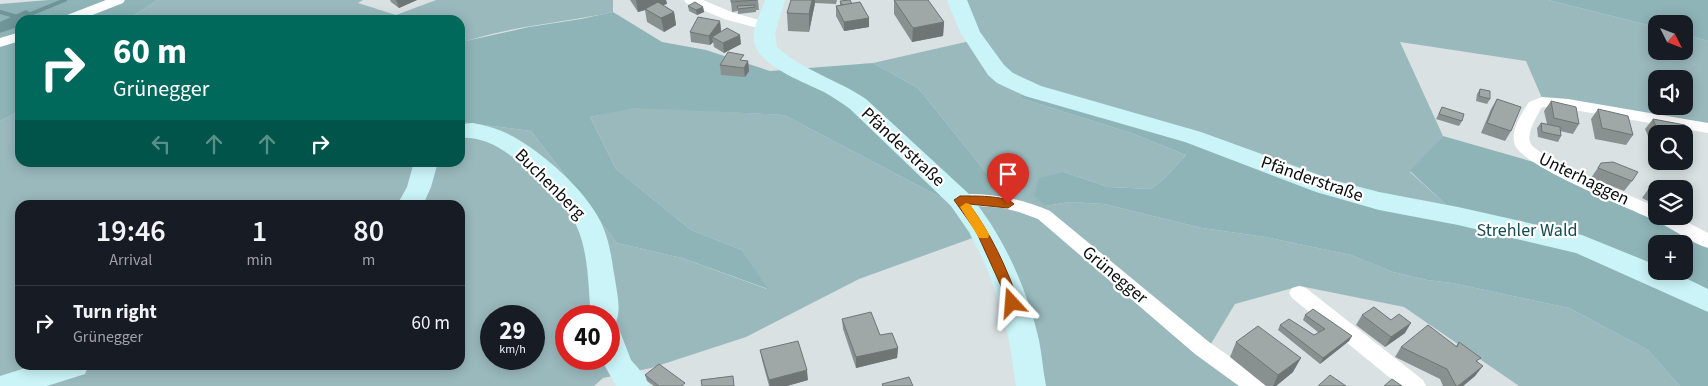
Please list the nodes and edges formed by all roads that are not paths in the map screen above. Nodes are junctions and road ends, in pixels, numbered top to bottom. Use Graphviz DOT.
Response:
graph roads {
  1 [pos="118,0"];
  2 [pos="691,0"];
  3 [pos="776,0"];
  4 [pos="957,0"];
  5 [pos="80,15"];
  6 [pos="765,26"];
  7 [pos="15,38"];
  8 [pos="0,43"];
  9 [pos="1708,128"];
  10 [pos="465,131"];
  11 [pos="425,167"];
  12 [pos="413,200"];
  13 [pos="960,200"];
  14 [pos="1648,210"];
  15 [pos="1679,225"];
  16 [pos="1708,240"];
  17 [pos="1299,293"];
  18 [pos="1708,301"];
  19 [pos="604,305"];
  20 [pos="58,370"];
  21 [pos="620,370"];
  22 [pos="8,386"];
  23 [pos="635,386"];
  24 [pos="1031,386"];
  25 [pos="1255,386"];
  26 [pos="1415,386"];
  1 -- 5 [label="street"];
  2 -- 6 [label="street"];
  3 -- 6 [label="street"];
  4 -- 18 [label="street, Pfänderstraße"];
  6 -- 13 [label="street, Pfänderstraße"];
  7 -- 8 [label="street"];
  9 -- 14 [label="street, Unterhaggen"];
  10 -- 19 [label="street, Buchenberg"];
  11 -- 12 [label="street"];
  13 -- 24 [label="street, Pfänderstraße"];
  13 -- 25 [label="street, Grünegger"];
  15 -- 16 [label="street"];
  17 -- 26 [label="street"];
  20 -- 22 [label="street"];
  21 -- 23 [label="street"];
}
